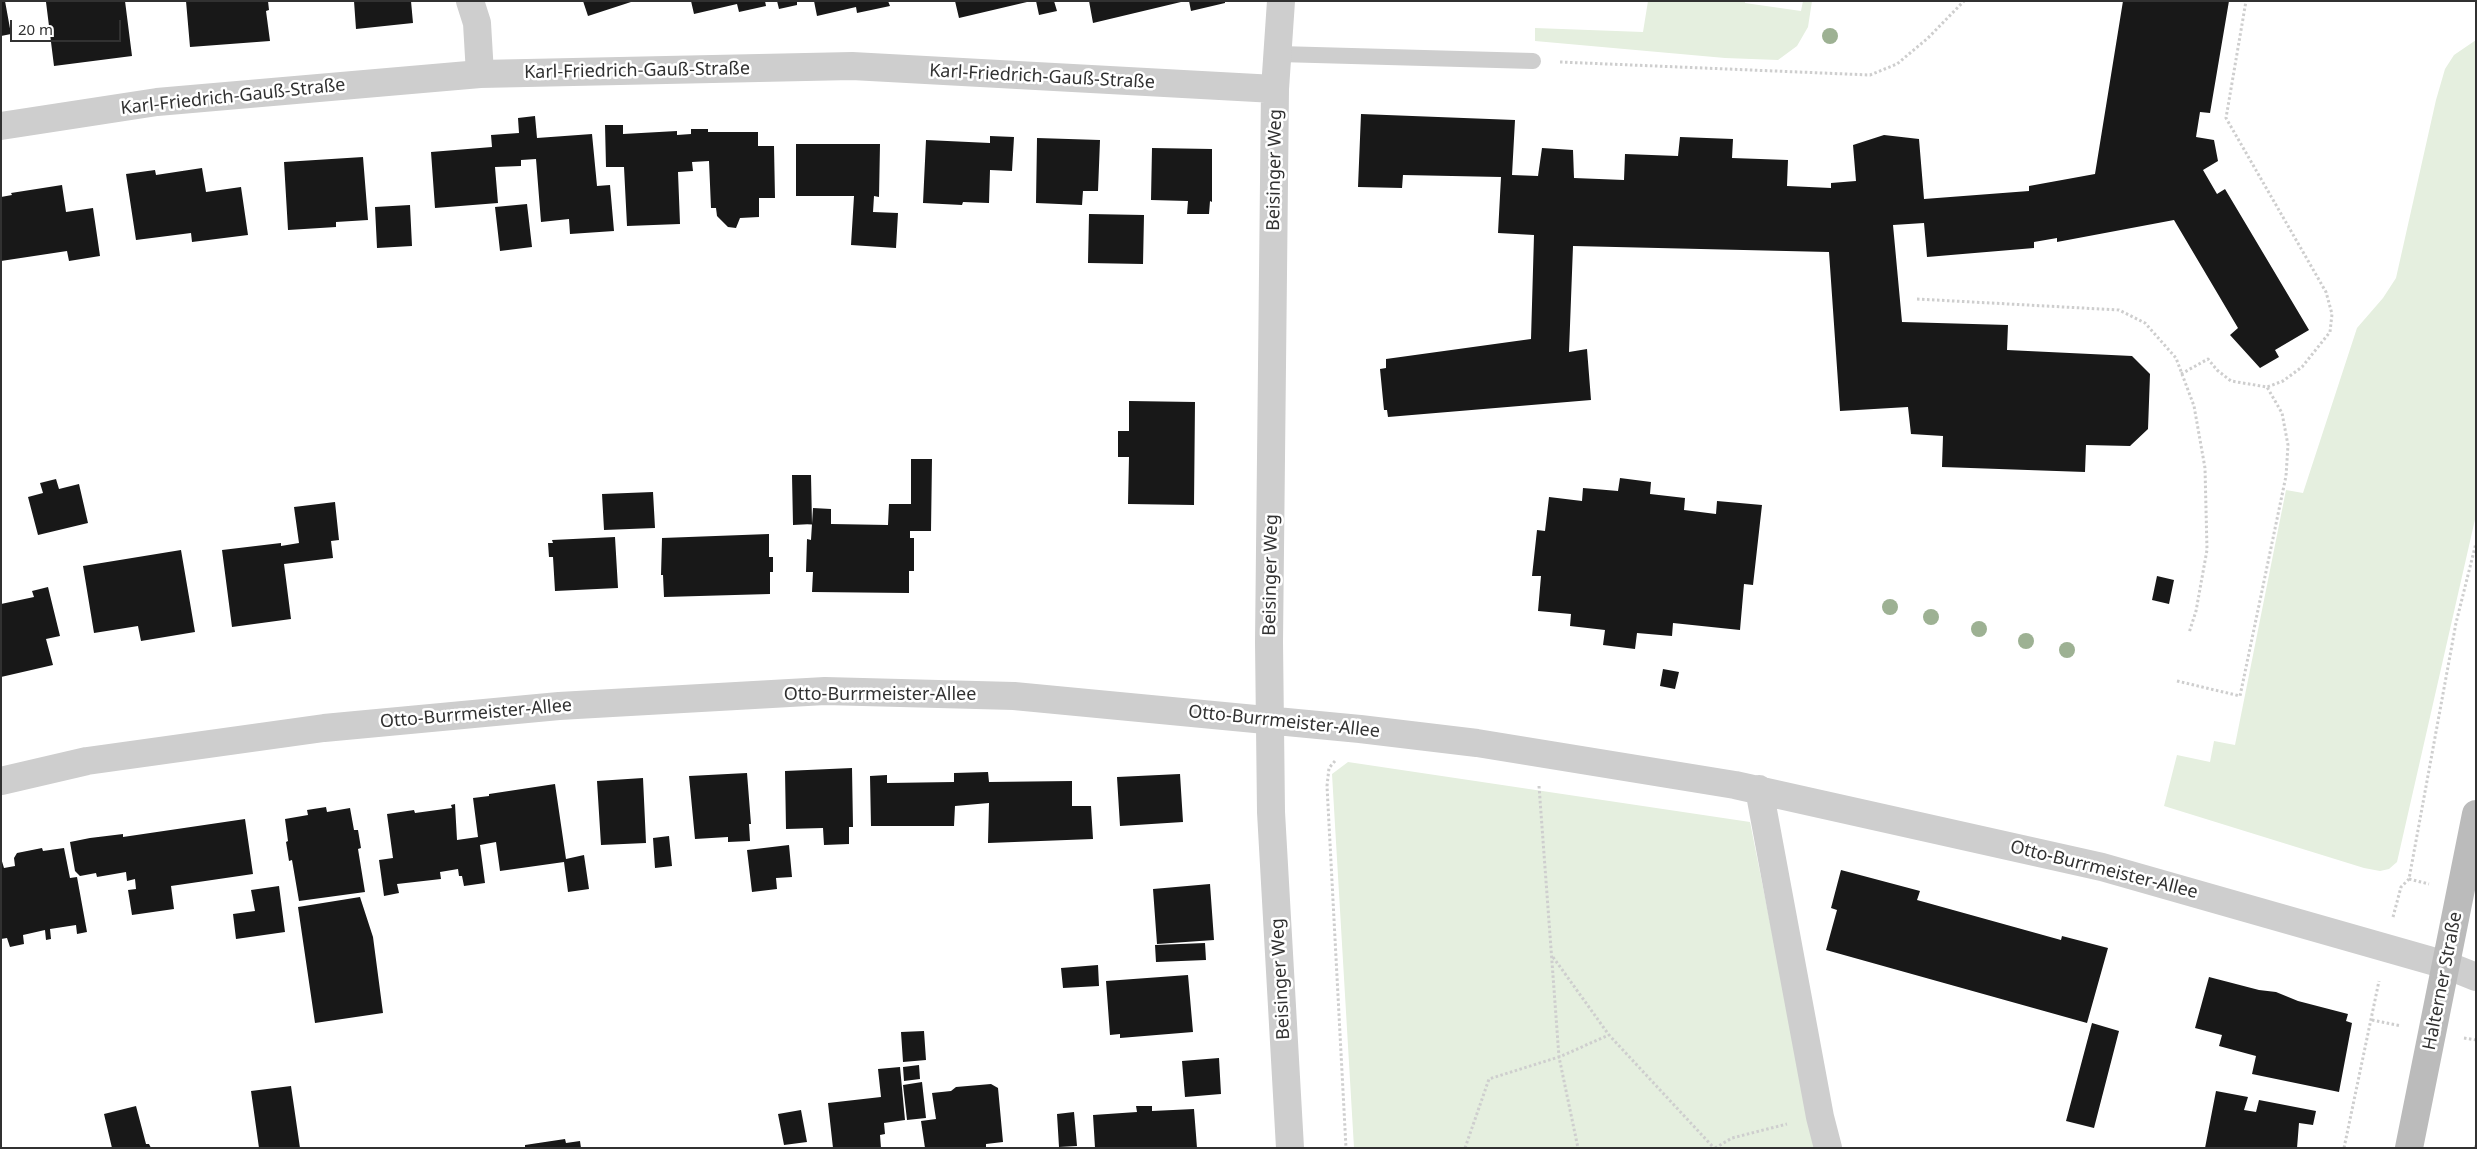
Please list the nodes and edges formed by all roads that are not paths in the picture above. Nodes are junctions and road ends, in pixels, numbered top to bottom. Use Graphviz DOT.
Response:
graph roads {
  1 [pos="470,1"];
  2 [pos="1281,1"];
  3 [pos="1279,54"];
  4 [pos="1533,61"];
  5 [pos="480,74"];
  6 [pos="1276,89"];
  7 [pos="1,126"];
  8 [pos="1271,720"];
  9 [pos="1,781"];
  10 [pos="1759,789"];
  11 [pos="2476,814"];
  12 [pos="2446,965"];
  13 [pos="2476,977"];
  14 [pos="1290,1148"];
  15 [pos="1828,1148"];
  16 [pos="2409,1148"];
  1 -- 5 [label="street"];
  2 -- 3 [label="street, Beisinger Weg"];
  3 -- 4 [label="lane"];
  3 -- 6 [label="street, Beisinger Weg"];
  5 -- 6 [label="street, Karl-Friedrich-Gauß-Straße"];
  5 -- 7 [label="street, Karl-Friedrich-Gauß-Straße"];
  6 -- 8 [label="street, Beisinger Weg"];
  8 -- 9 [label="street, Otto-Burrmeister-Allee"];
  8 -- 10 [label="street, Otto-Burrmeister-Allee"];
  8 -- 14 [label="street, Beisinger Weg"];
  10 -- 12 [label="street, Otto-Burrmeister-Allee"];
  10 -- 15 [label="street"];
  11 -- 12 [label="main road, Halterner Straße"];
  12 -- 13 [label="street, Otto-Burrmeister-Allee"];
  12 -- 16 [label="main road, Halterner Straße"];
}
